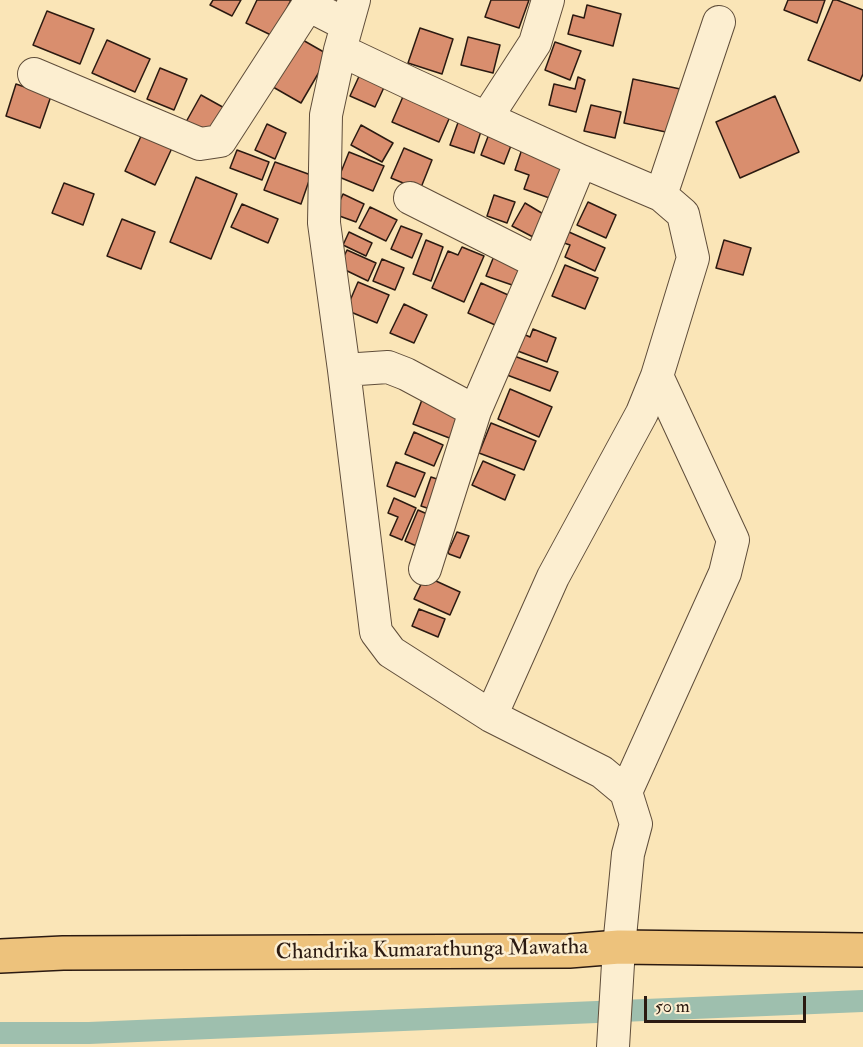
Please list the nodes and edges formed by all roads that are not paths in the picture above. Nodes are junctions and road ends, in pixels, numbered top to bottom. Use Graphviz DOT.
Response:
graph roads {
  1 [pos="548,0"];
  2 [pos="719,22"];
  3 [pos="347,25"];
  4 [pos="34,74"];
  5 [pos="487,117"];
  6 [pos="581,161"];
  7 [pos="661,195"];
  8 [pos="410,198"];
  9 [pos="539,264"];
  10 [pos="344,370"];
  11 [pos="657,376"];
  12 [pos="475,411"];
  13 [pos="425,569"];
  14 [pos="491,716"];
  15 [pos="626,792"];
  16 [pos="863,950"];
  17 [pos="0,956"];
  18 [pos="619,960"];
  19 [pos="613,1044"];
  1 -- 5 [label="street"];
  2 -- 7 [label="street"];
  3 -- 4 [label="street"];
  3 -- 5 [label="street"];
  3 -- 10 [label="street"];
  5 -- 6 [label="street"];
  6 -- 7 [label="street"];
  6 -- 9 [label="street"];
  7 -- 11 [label="street"];
  8 -- 9 [label="street"];
  9 -- 12 [label="street"];
  10 -- 12 [label="street"];
  10 -- 14 [label="street"];
  11 -- 14 [label="street"];
  11 -- 15 [label="street"];
  12 -- 13 [label="street"];
  14 -- 15 [label="street"];
  15 -- 18 [label="street"];
  16 -- 18 [label="main road, Chandrika Kumarathunga Mawatha"];
  17 -- 18 [label="main road, Chandrika Kumarathunga Mawatha"];
  18 -- 19 [label="street"];
}
